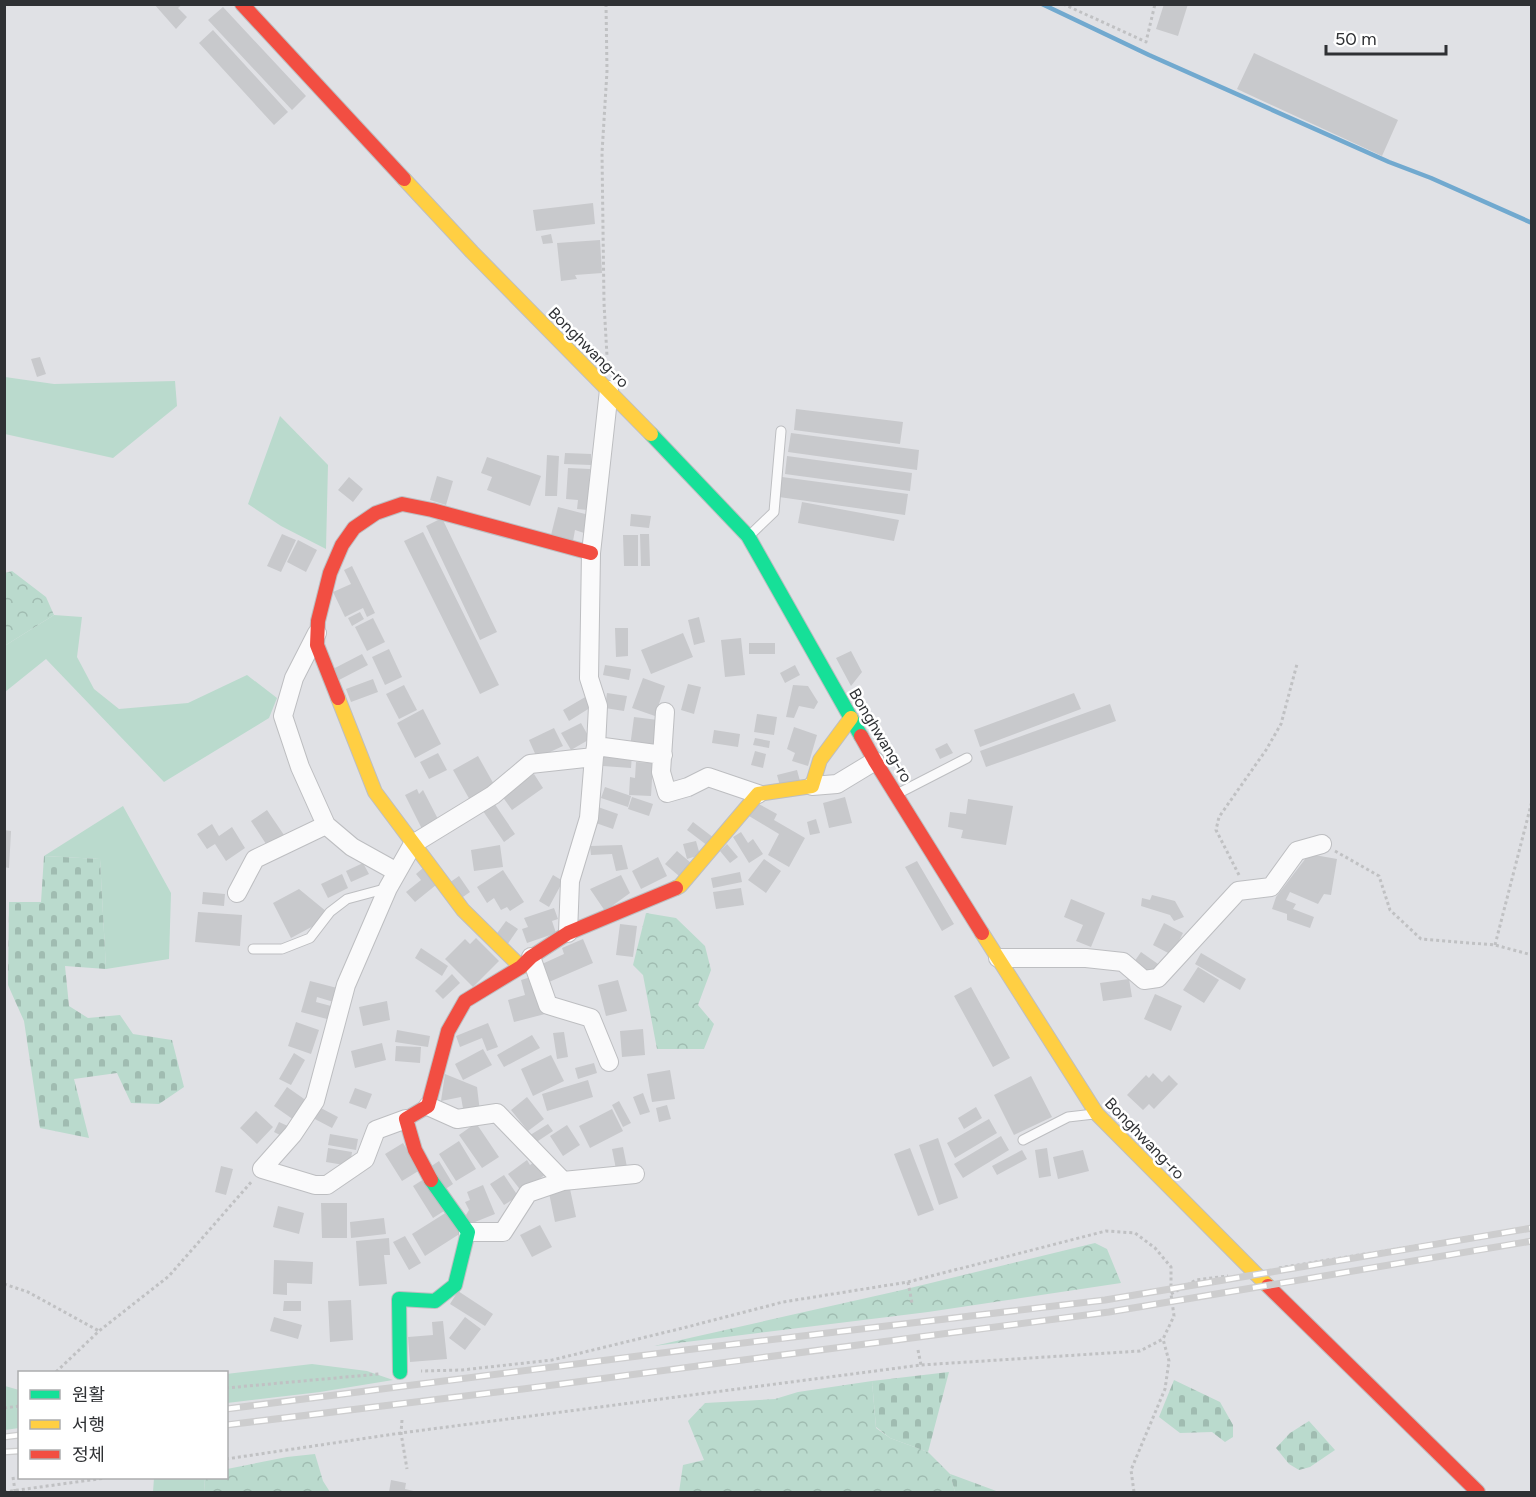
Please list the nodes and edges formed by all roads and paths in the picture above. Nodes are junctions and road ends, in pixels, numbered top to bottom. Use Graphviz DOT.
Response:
graph roads {
  1 [pos="242,4"];
  2 [pos="606,4"];
  3 [pos="1063,4"];
  4 [pos="1155,4"];
  5 [pos="607,357"];
  6 [pos="609,390"];
  7 [pos="781,432"];
  8 [pos="748,536"];
  9 [pos="591,553"];
  10 [pos="318,633"];
  11 [pos="1298,664"];
  12 [pos="665,712"];
  13 [pos="851,718"];
  14 [pos="595,751"];
  15 [pos="663,755"];
  16 [pos="967,758"];
  17 [pos="875,761"];
  18 [pos="812,786"];
  19 [pos="758,794"];
  20 [pos="897,794"];
  21 [pos="1532,801"];
  22 [pos="326,825"];
  23 [pos="1322,843"];
  24 [pos="413,844"];
  25 [pos="397,872"];
  26 [pos="388,888"];
  27 [pos="1247,890"];
  28 [pos="237,893"];
  29 [pos="568,933"];
  30 [pos="1495,945"];
  31 [pos="254,949"];
  32 [pos="1532,955"];
  33 [pos="998,958"];
  34 [pos="526,962"];
  35 [pos="609,1062"];
  36 [pos="428,1106"];
  37 [pos="1096,1114"];
  38 [pos="406,1119"];
  39 [pos="1023,1140"];
  40 [pos="262,1169"];
  41 [pos="635,1174"];
  42 [pos="562,1181"];
  43 [pos="1532,1227"];
  44 [pos="468,1232"];
  45 [pos="1253,1272"];
  46 [pos="908,1282"];
  47 [pos="4,1284"];
  48 [pos="1171,1294"];
  49 [pos="912,1303"];
  50 [pos="99,1331"];
  51 [pos="1163,1340"];
  52 [pos="918,1350"];
  53 [pos="552,1360"];
  54 [pos="921,1365"];
  55 [pos="57,1371"];
  56 [pos="400,1372"];
  57 [pos="402,1420"];
  58 [pos="401,1433"];
  59 [pos="228,1459"];
  60 [pos="407,1469"];
  61 [pos="13,1477"];
  62 [pos="98,1479"];
  63 [pos="15,1491"];
  64 [pos="4,1492"];
  65 [pos="1134,1492"];
  66 [pos="1478,1492"];
  1 -- 6 [label="street, Bonghwang-ro"];
  2 -- 5 [label="path"];
  3 -- 4 [label="path"];
  6 -- 8 [label="street, Bonghwang-ro"];
  6 -- 9 [label="street"];
  7 -- 8 [label="lane"];
  8 -- 13 [label="street, Bonghwang-ro"];
  9 -- 10 [label="street"];
  9 -- 14 [label="street"];
  10 -- 22 [label="street"];
  10 -- 24 [label="street"];
  11 -- 27 [label="path"];
  12 -- 15 [label="street"];
  13 -- 17 [label="street, Bonghwang-ro"];
  13 -- 18 [label="street"];
  14 -- 15 [label="street"];
  14 -- 24 [label="street"];
  14 -- 29 [label="street"];
  15 -- 19 [label="street"];
  16 -- 20 [label="lane"];
  17 -- 18 [label="street"];
  17 -- 20 [label="street, Bonghwang-ro"];
  18 -- 19 [label="street"];
  19 -- 29 [label="street"];
  20 -- 33 [label="street, Bonghwang-ro"];
  21 -- 30 [label="path"];
  22 -- 25 [label="street"];
  22 -- 28 [label="street"];
  23 -- 27 [label="street"];
  23 -- 30 [label="path"];
  24 -- 25 [label="street"];
  24 -- 34 [label="street"];
  25 -- 26 [label="street"];
  26 -- 31 [label="lane"];
  26 -- 40 [label="street"];
  27 -- 33 [label="street"];
  29 -- 34 [label="street"];
  30 -- 32 [label="path"];
  33 -- 37 [label="street, Bonghwang-ro"];
  34 -- 35 [label="street"];
  34 -- 36 [label="street"];
  36 -- 38 [label="street"];
  36 -- 42 [label="street"];
  37 -- 39 [label="lane"];
  37 -- 45 [label="street, Bonghwang-ro"];
  38 -- 40 [label="street"];
  38 -- 44 [label="street"];
  40 -- 50 [label="path"];
  41 -- 42 [label="street"];
  42 -- 44 [label="street"];
  43 -- 45 [label="path"];
  44 -- 56 [label="street"];
  45 -- 48 [label="path"];
  45 -- 66 [label="street, Bonghwang-ro"];
  46 -- 48 [label="path"];
  46 -- 49 [label="path"];
  46 -- 53 [label="path"];
  47 -- 50 [label="path"];
  48 -- 51 [label="path"];
  50 -- 55 [label="path"];
  51 -- 54 [label="path"];
  51 -- 65 [label="path"];
  52 -- 54 [label="path"];
  54 -- 58 [label="path"];
  57 -- 58 [label="path"];
  58 -- 59 [label="path"];
  58 -- 60 [label="path"];
  61 -- 63 [label="path"];
  62 -- 63 [label="path"];
  63 -- 64 [label="path"];
}
